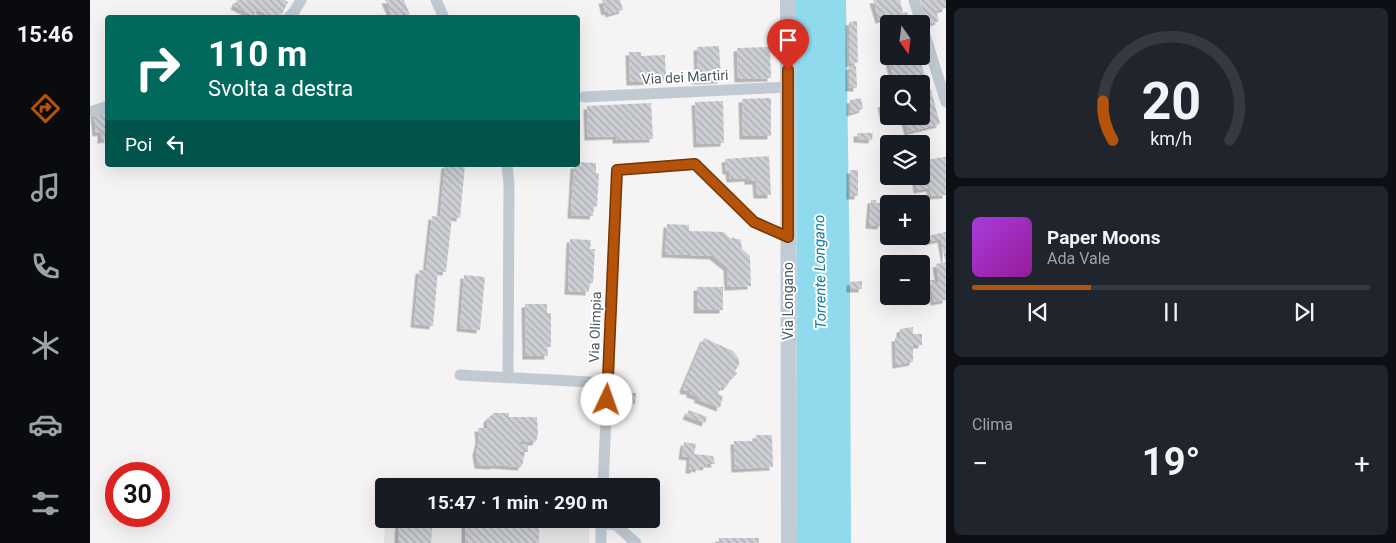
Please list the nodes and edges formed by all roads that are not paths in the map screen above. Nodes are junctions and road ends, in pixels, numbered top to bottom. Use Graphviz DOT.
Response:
graph roads {
  1 [pos="300,0"];
  2 [pos="436,0"];
  3 [pos="788,0"];
  4 [pos="914,0"];
  5 [pos="291,15"];
  6 [pos="443,15"];
  7 [pos="788,87"];
  8 [pos="584,97"];
  9 [pos="946,102"];
  10 [pos="105,107"];
  11 [pos="90,112"];
  12 [pos="507,167"];
  13 [pos="788,237"];
  14 [pos="460,375"];
  15 [pos="508,378"];
  16 [pos="608,383"];
  17 [pos="603,478"];
  18 [pos="601,528"];
  19 [pos="620,528"];
  20 [pos="601,543"];
  21 [pos="636,543"];
  22 [pos="789,543"];
  1 -- 5 [label="street"];
  2 -- 6 [label="street"];
  3 -- 7 [label="street, Via Longano"];
  4 -- 9 [label="street"];
  7 -- 8 [label="street, Via dei Martiri"];
  7 -- 13 [label="street, Via Longano"];
  10 -- 11 [label="street"];
  12 -- 15 [label="street"];
  13 -- 16 [label="street, Via Olimpia"];
  13 -- 22 [label="street, Via Longano"];
  14 -- 15 [label="street"];
  15 -- 16 [label="street"];
  16 -- 17 [label="street, Via Olimpia"];
  18 -- 20 [label="street"];
  19 -- 21 [label="street"];
}
